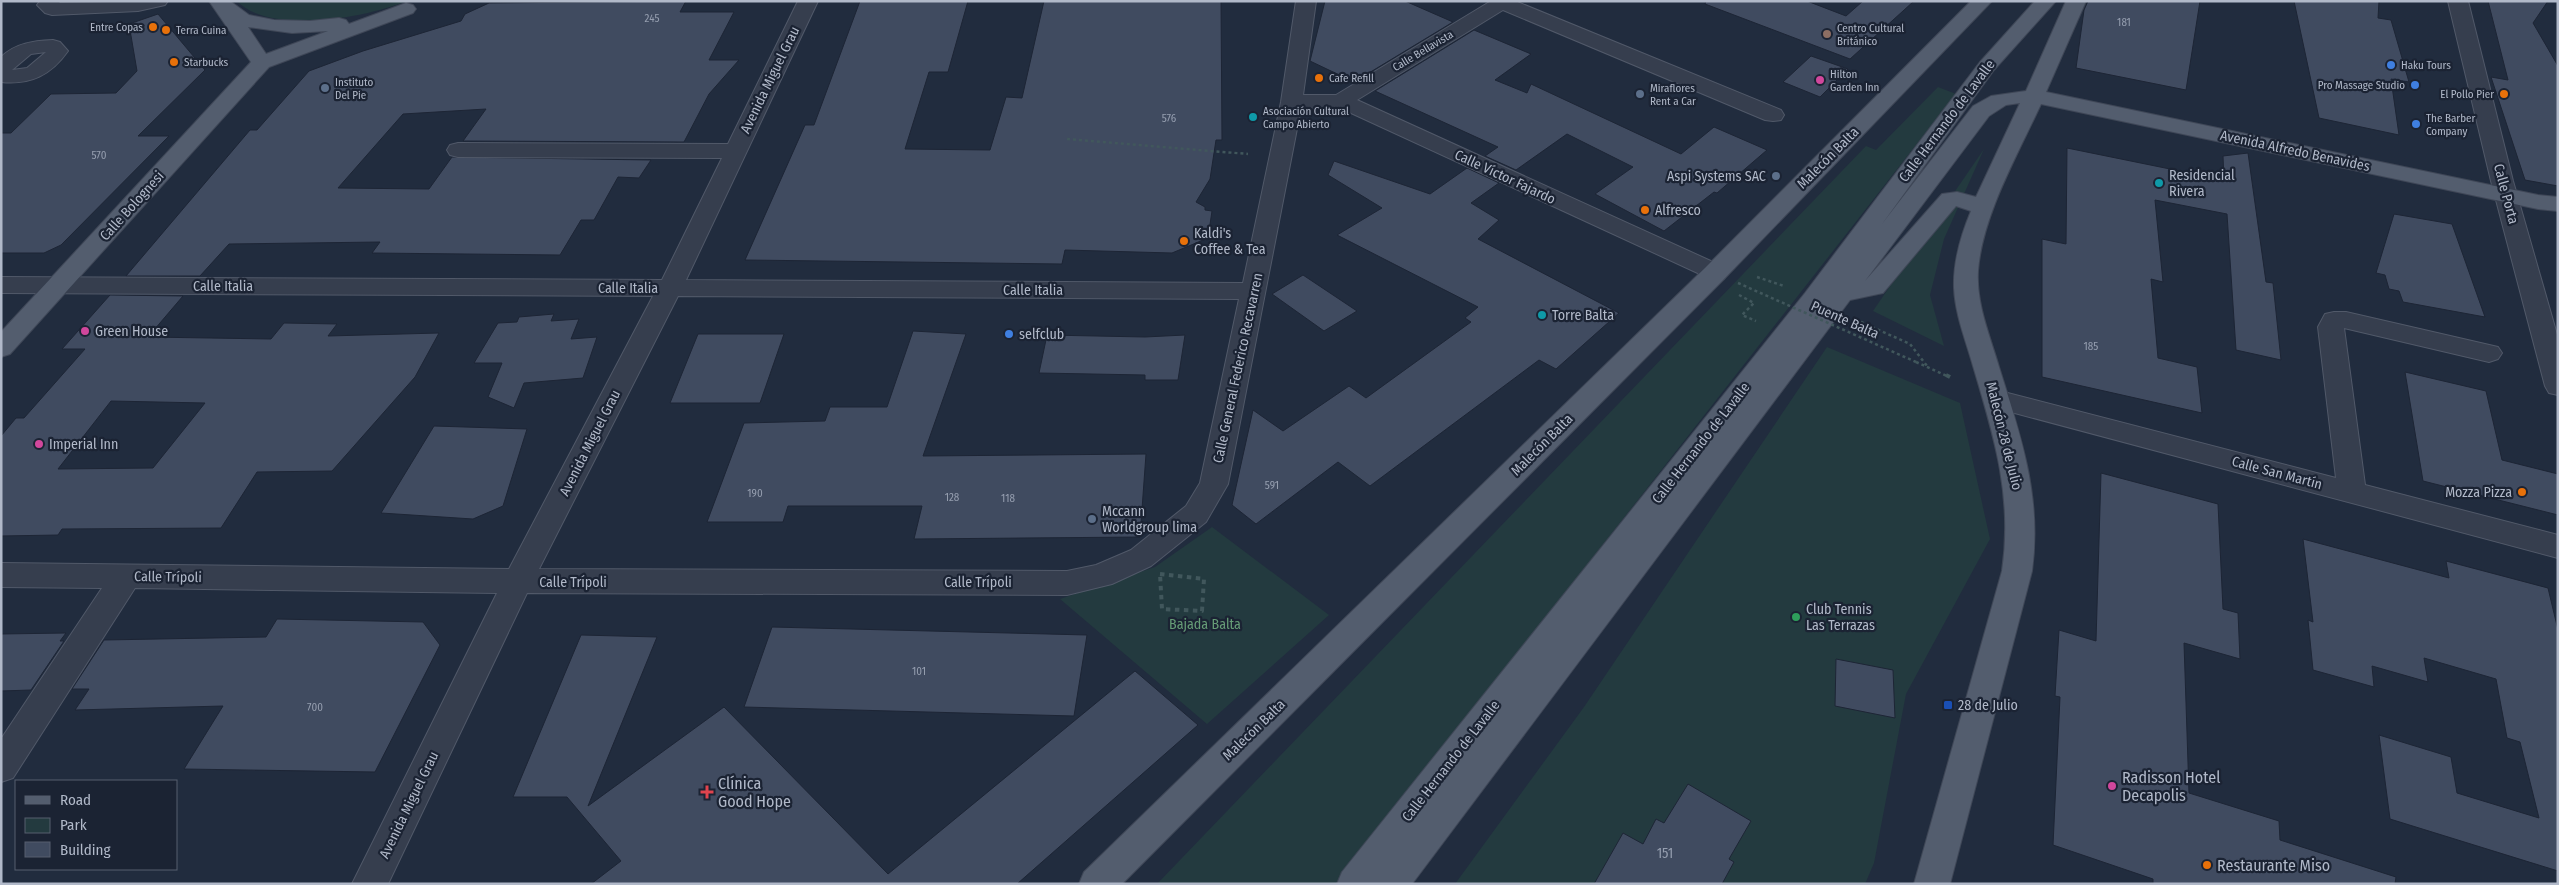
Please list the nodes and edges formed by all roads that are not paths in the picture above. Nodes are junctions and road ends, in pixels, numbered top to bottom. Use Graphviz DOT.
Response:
graph roads {
  1 [pos="158,1"];
  2 [pos="425,1"];
  3 [pos="808,1"];
  4 [pos="1306,1"];
  5 [pos="1982,1"];
  6 [pos="2046,1"];
  7 [pos="2076,1"];
  8 [pos="2458,1"];
  9 [pos="1504,2"];
  10 [pos="221,4"];
  11 [pos="58,5"];
  12 [pos="406,9"];
  13 [pos="28,47"];
  14 [pos="262,64"];
  15 [pos="2033,97"];
  16 [pos="1341,101"];
  17 [pos="1292,102"];
  18 [pos="1773,115"];
  19 [pos="458,150"];
  20 [pos="736,151"];
  21 [pos="2506,196"];
  22 [pos="2558,204"];
  23 [pos="1984,208"];
  24 [pos="1728,282"];
  25 [pos="1,285"];
  26 [pos="59,285"];
  27 [pos="670,288"];
  28 [pos="1254,291"];
  29 [pos="1843,293"];
  30 [pos="1,348"];
  31 [pos="2489,353"];
  32 [pos="2558,386"];
  33 [pos="1996,399"];
  34 [pos="2352,493"];
  35 [pos="2558,548"];
  36 [pos="1151,566"];
  37 [pos="1,575"];
  38 [pos="126,577"];
  39 [pos="518,581"];
  40 [pos="1,767"];
  41 [pos="370,884"];
  42 [pos="1097,884"];
  43 [pos="1355,884"];
  44 [pos="1390,884"];
  45 [pos="1932,884"];
  1 -- 11 [label="street"];
  2 -- 12 [label="main road"];
  3 -- 20 [label="street, Avenida Miguel Grau"];
  4 -- 17 [label="street, Calle General Federico Recavarren"];
  5 -- 24 [label="main road, Malecón Balta"];
  6 -- 43 [label="main road, Calle Hernando de Lavalle"];
  7 -- 15 [label="main road, Malecón 28 de Julio"];
  8 -- 21 [label="street, Calle Porta"];
  9 -- 16 [label="street, Calle Bellavista"];
  9 -- 18 [label="street"];
  10 -- 12 [label="main road"];
  10 -- 14 [label="main road"];
  11 -- 13 [label="street"];
  12 -- 14 [label="main road, Calle Bolognesi"];
  14 -- 26 [label="main road, Calle Bolognesi"];
  15 -- 21 [label="main road, Avenida Alfredo Benavides"];
  15 -- 23 [label="main road, Malecón 28 de Julio"];
  15 -- 29 [label="main road, Calle Hernando de Lavalle"];
  16 -- 17 [label="street, Calle Víctor Fajardo"];
  16 -- 24 [label="street, Calle Víctor Fajardo"];
  17 -- 28 [label="street, Calle General Federico Recavarren"];
  19 -- 20 [label="street"];
  20 -- 27 [label="street, Avenida Miguel Grau"];
  21 -- 22 [label="main road, Avenida Alfredo Benavides"];
  21 -- 32 [label="street, Calle Porta"];
  23 -- 29 [label="main road"];
  23 -- 33 [label="main road, Malecón 28 de Julio"];
  24 -- 42 [label="main road, Malecón Balta"];
  25 -- 26 [label="street, Calle Italia"];
  26 -- 27 [label="street, Calle Italia"];
  26 -- 30 [label="main road, Calle Bolognesi"];
  27 -- 28 [label="street, Calle Italia"];
  27 -- 39 [label="street, Avenida Miguel Grau"];
  28 -- 36 [label="street, Calle General Federico Recavarren"];
  29 -- 44 [label="main road, Calle Hernando de Lavalle"];
  31 -- 34 [label="street"];
  33 -- 34 [label="street, Calle San Martín"];
  33 -- 45 [label="main road, Malecón 28 de Julio"];
  34 -- 35 [label="street, Calle San Martín"];
  36 -- 39 [label="street, Calle Trípoli"];
  37 -- 38 [label="street, Calle Trípoli"];
  38 -- 39 [label="street, Calle Trípoli"];
  38 -- 40 [label="street"];
  39 -- 41 [label="street, Avenida Miguel Grau"];
}
